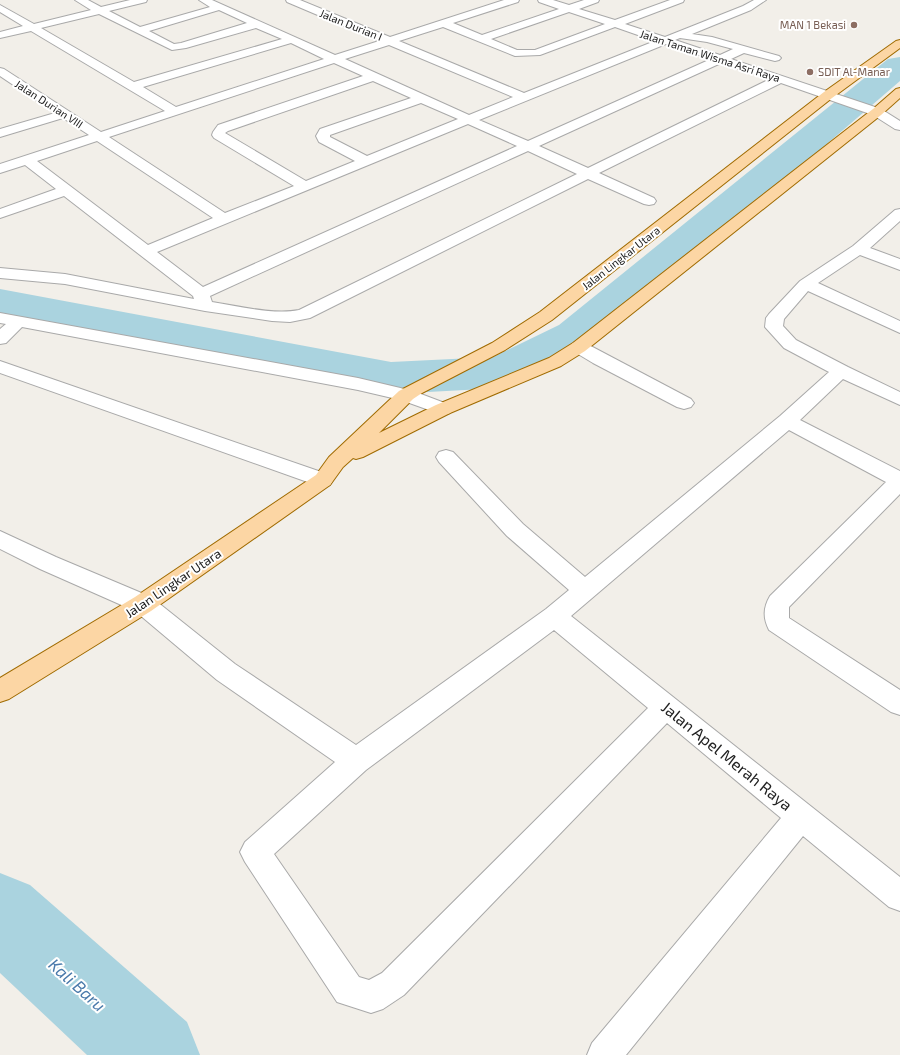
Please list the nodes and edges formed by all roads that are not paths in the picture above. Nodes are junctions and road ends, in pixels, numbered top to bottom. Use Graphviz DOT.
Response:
graph roads {
  1 [pos="80,0"];
  2 [pos="142,0"];
  3 [pos="204,0"];
  4 [pos="291,0"];
  5 [pos="514,0"];
  6 [pos="543,0"];
  7 [pos="594,0"];
  8 [pos="679,0"];
  9 [pos="761,0"];
  10 [pos="0,8"];
  11 [pos="220,8"];
  12 [pos="569,9"];
  13 [pos="101,11"];
  14 [pos="443,23"];
  15 [pos="257,24"];
  16 [pos="616,24"];
  17 [pos="32,26"];
  18 [pos="140,30"];
  19 [pos="0,35"];
  20 [pos="678,35"];
  21 [pos="481,38"];
  22 [pos="291,40"];
  23 [pos="388,40"];
  24 [pos="664,40"];
  25 [pos="900,43"];
  26 [pos="743,48"];
  27 [pos="775,58"];
  28 [pos="333,59"];
  29 [pos="719,59"];
  30 [pos="0,71"];
  31 [pos="373,77"];
  32 [pos="779,79"];
  33 [pos="135,86"];
  34 [pos="900,92"];
  35 [pos="830,95"];
  36 [pos="524,97"];
  37 [pos="420,99"];
  38 [pos="174,111"];
  39 [pos="64,114"];
  40 [pos="881,114"];
  41 [pos="900,117"];
  42 [pos="467,120"];
  43 [pos="900,126"];
  44 [pos="0,133"];
  45 [pos="99,136"];
  46 [pos="526,147"];
  47 [pos="26,160"];
  48 [pos="366,161"];
  49 [pos="0,169"];
  50 [pos="587,175"];
  51 [pos="305,186"];
  52 [pos="67,190"];
  53 [pos="649,201"];
  54 [pos="0,214"];
  55 [pos="900,214"];
  56 [pos="224,219"];
  57 [pos="859,249"];
  58 [pos="146,251"];
  59 [pos="900,265"];
  60 [pos="0,273"];
  61 [pos="806,284"];
  62 [pos="203,300"];
  63 [pos="0,318"];
  64 [pos="19,322"];
  65 [pos="900,328"];
  66 [pos="0,339"];
  67 [pos="579,347"];
  68 [pos="0,367"];
  69 [pos="842,371"];
  70 [pos="410,392"];
  71 [pos="900,399"];
  72 [pos="684,402"];
  73 [pos="443,409"];
  74 [pos="787,421"];
  75 [pos="446,456"];
  76 [pos="336,462"];
  77 [pos="323,480"];
  78 [pos="900,480"];
  79 [pos="0,539"];
  80 [pos="584,589"];
  81 [pos="143,604"];
  82 [pos="554,616"];
  83 [pos="0,691"];
  84 [pos="900,704"];
  85 [pos="666,707"];
  86 [pos="356,761"];
  87 [pos="801,816"];
  88 [pos="900,896"];
  89 [pos="604,1055"];
  1 -- 13 [label="street"];
  2 -- 13 [label="street"];
  3 -- 11 [label="street"];
  4 -- 23 [label="street, Jalan Durian I"];
  5 -- 14 [label="street"];
  6 -- 12 [label="street, Jalan Taman Wisma Asri Raya"];
  7 -- 12 [label="street"];
  8 -- 16 [label="street"];
  9 -- 20 [label="street"];
  10 -- 17 [label="street"];
  11 -- 15 [label="street"];
  11 -- 18 [label="street"];
  12 -- 16 [label="street, Jalan Taman Wisma Asri Raya"];
  12 -- 21 [label="street"];
  13 -- 17 [label="street"];
  13 -- 18 [label="street"];
  14 -- 21 [label="street"];
  14 -- 23 [label="street"];
  15 -- 18 [label="street"];
  15 -- 22 [label="street"];
  16 -- 21 [label="street"];
  16 -- 24 [label="street, Jalan Taman Wisma Asri Raya"];
  17 -- 19 [label="street"];
  17 -- 33 [label="street"];
  20 -- 24 [label="street"];
  20 -- 26 [label="street"];
  22 -- 28 [label="street"];
  22 -- 33 [label="street"];
  23 -- 28 [label="street"];
  23 -- 36 [label="street, Jalan Durian I"];
  24 -- 29 [label="street, Jalan Taman Wisma Asri Raya"];
  24 -- 36 [label="street"];
  25 -- 35 [label="main road, Jalan Lingkar Utara"];
  26 -- 27 [label="street"];
  26 -- 29 [label="street"];
  28 -- 31 [label="street"];
  28 -- 38 [label="street"];
  29 -- 32 [label="street, Jalan Taman Wisma Asri Raya"];
  29 -- 46 [label="street"];
  30 -- 39 [label="street, Jalan Durian VIII"];
  31 -- 37 [label="street"];
  31 -- 51 [label="street"];
  32 -- 35 [label="street, Jalan Taman Wisma Asri Raya"];
  32 -- 50 [label="street"];
  33 -- 38 [label="street"];
  34 -- 40 [label="main road, Jalan Lingkar Utara"];
  35 -- 40 [label="street, Jalan Taman Wisma Asri Raya"];
  35 -- 70 [label="main road, Jalan Lingkar Utara"];
  36 -- 42 [label="street"];
  37 -- 42 [label="street"];
  37 -- 48 [label="street"];
  38 -- 45 [label="street"];
  39 -- 44 [label="street"];
  39 -- 45 [label="street, Jalan Durian VIII"];
  40 -- 41 [label="street"];
  40 -- 43 [label="street"];
  40 -- 67 [label="main road, Jalan Lingkar Utara"];
  42 -- 46 [label="street"];
  42 -- 48 [label="street"];
  45 -- 47 [label="street"];
  45 -- 56 [label="street, Jalan Durian VIII"];
  46 -- 50 [label="street"];
  46 -- 62 [label="street"];
  47 -- 49 [label="street"];
  47 -- 52 [label="street"];
  48 -- 51 [label="street"];
  50 -- 53 [label="street"];
  50 -- 62 [label="street"];
  51 -- 56 [label="street"];
  52 -- 54 [label="street"];
  52 -- 58 [label="street"];
  55 -- 57 [label="street"];
  56 -- 58 [label="street"];
  57 -- 59 [label="street"];
  57 -- 61 [label="street"];
  58 -- 62 [label="street"];
  60 -- 62 [label="street"];
  61 -- 65 [label="street"];
  61 -- 69 [label="street"];
  63 -- 64 [label="street"];
  64 -- 66 [label="street"];
  64 -- 70 [label="street"];
  67 -- 72 [label="street"];
  67 -- 73 [label="main road, Jalan Lingkar Utara"];
  68 -- 77 [label="street"];
  69 -- 71 [label="street"];
  69 -- 74 [label="street"];
  70 -- 73 [label="street"];
  70 -- 76 [label="main road, Jalan Lingkar Utara"];
  73 -- 76 [label="main road, Jalan Lingkar Utara"];
  74 -- 78 [label="street"];
  74 -- 80 [label="street"];
  75 -- 80 [label="street"];
  76 -- 77 [label="main road, Jalan Lingkar Utara"];
  77 -- 81 [label="main road, Jalan Lingkar Utara"];
  78 -- 84 [label="street"];
  79 -- 81 [label="street"];
  80 -- 82 [label="street"];
  81 -- 83 [label="main road, Jalan Lingkar Utara"];
  81 -- 86 [label="street"];
  82 -- 85 [label="street, Jalan Apel Merah Raya"];
  82 -- 86 [label="street"];
  85 -- 86 [label="street"];
  85 -- 87 [label="street, Jalan Apel Merah Raya"];
  87 -- 88 [label="street, Jalan Apel Merah Raya"];
  87 -- 89 [label="street"];
}
